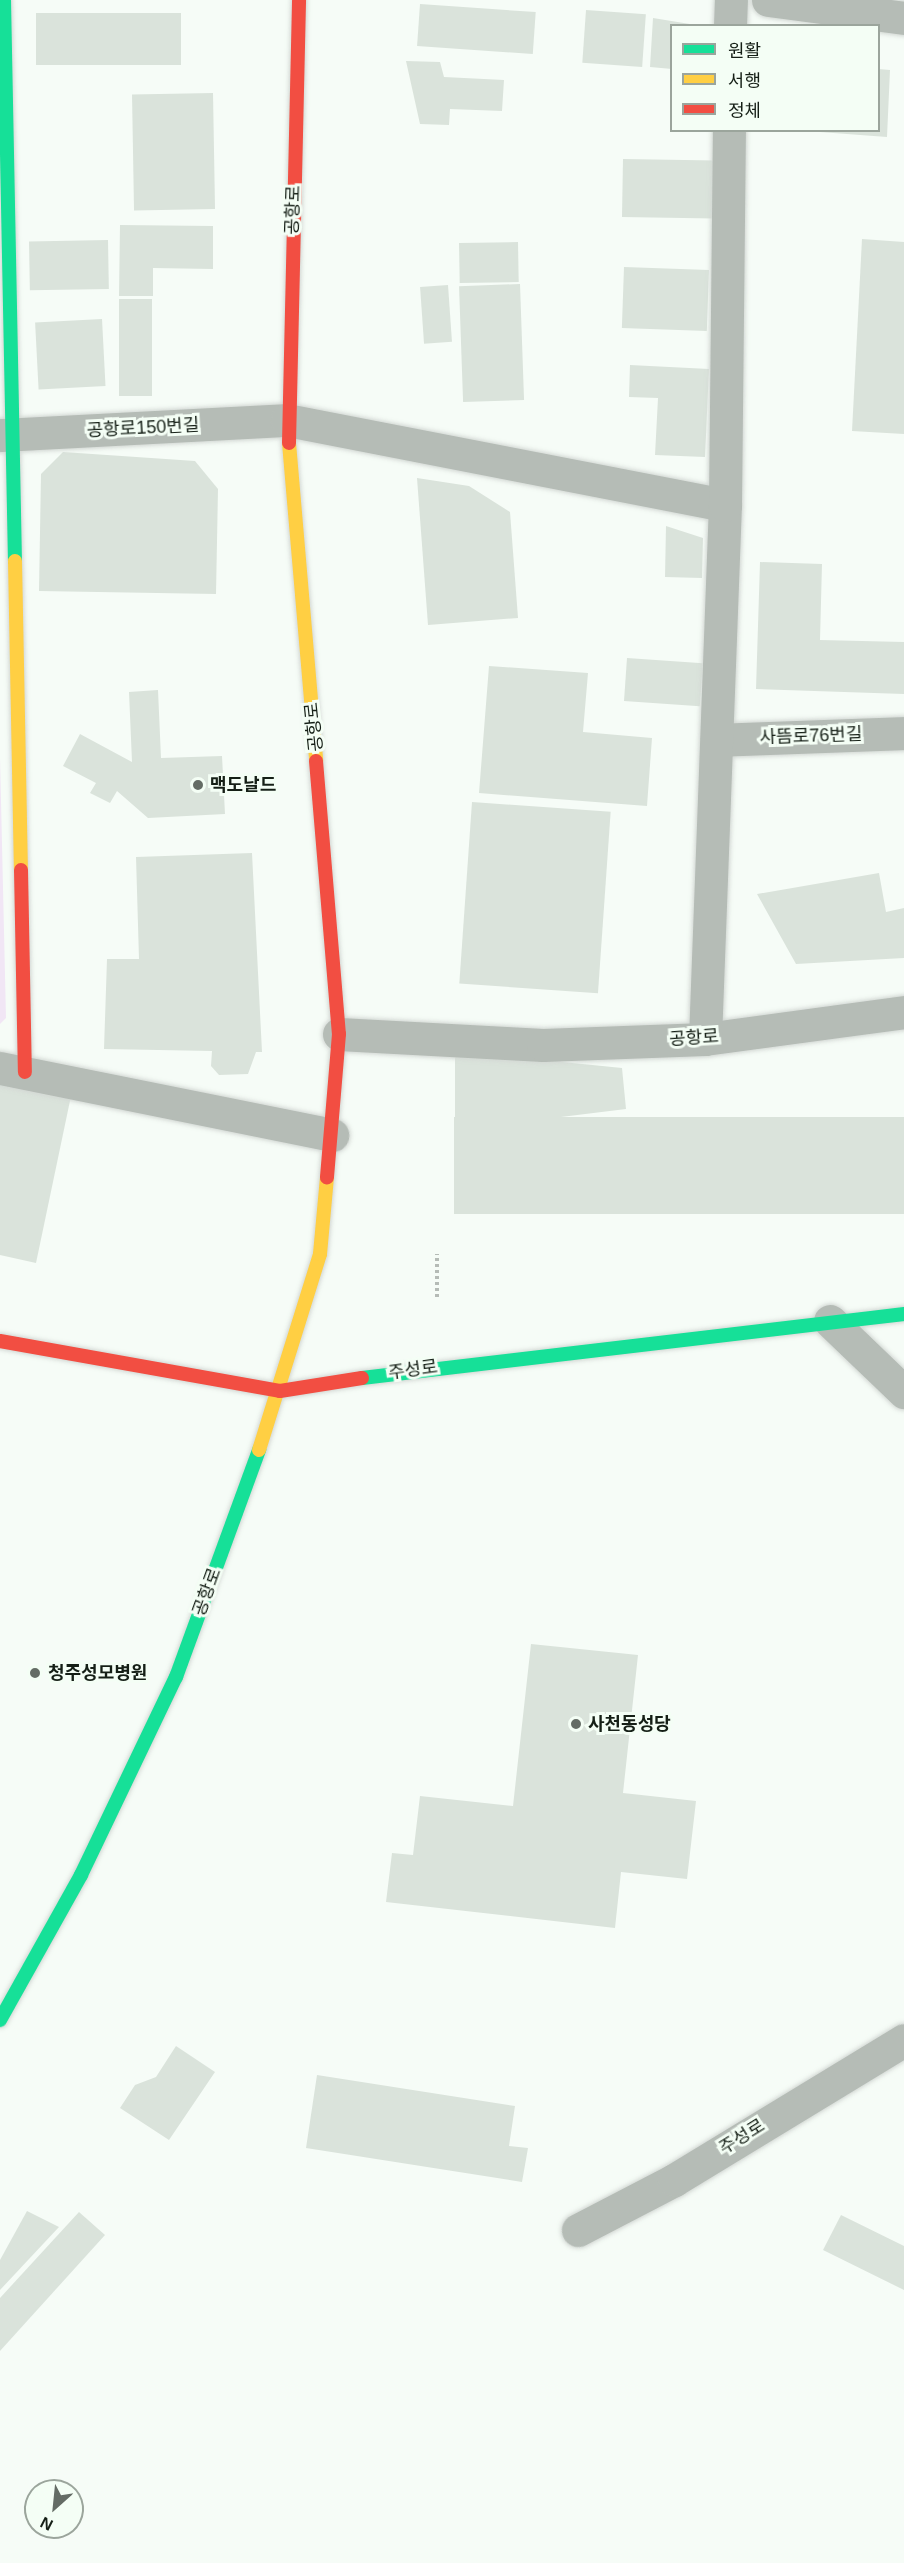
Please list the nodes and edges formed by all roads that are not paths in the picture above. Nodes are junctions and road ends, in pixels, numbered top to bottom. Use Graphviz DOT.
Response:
graph roads {
  1 [pos="4,0"];
  2 [pos="299,0"];
  3 [pos="731,0"];
  4 [pos="768,0"];
  5 [pos="904,18"];
  6 [pos="730,24"];
  7 [pos="729,132"];
  8 [pos="287,420"];
  9 [pos="8,435"];
  10 [pos="725,505"];
  11 [pos="904,733"];
  12 [pos="717,740"];
  13 [pos="904,1012"];
  14 [pos="339,1034"];
  15 [pos="705,1039"];
  16 [pos="13,1070"];
  17 [pos="332,1135"];
  18 [pos="904,1314"];
  19 [pos="830,1322"];
  20 [pos="0,1341"];
  21 [pos="280,1391"];
  22 [pos="904,1392"];
  23 [pos="0,2020"];
  24 [pos="904,2040"];
  25 [pos="578,2230"];
  1 -- 9 [label="main road"];
  2 -- 8 [label="main road, 공항로"];
  3 -- 6 [label="street"];
  4 -- 5 [label="street"];
  7 -- 10 [label="street"];
  8 -- 9 [label="street, 공항로150번길"];
  8 -- 10 [label="street"];
  8 -- 14 [label="main road, 공항로"];
  9 -- 16 [label="main road"];
  10 -- 12 [label="street"];
  11 -- 12 [label="street, 사뜸로76번길"];
  12 -- 15 [label="street"];
  13 -- 15 [label="street, 공항로"];
  14 -- 15 [label="street, 공항로"];
  14 -- 17 [label="main road, 공항로"];
  16 -- 17 [label="street"];
  17 -- 21 [label="main road, 공항로"];
  18 -- 19 [label="main road, 주성로"];
  19 -- 21 [label="main road, 주성로"];
  19 -- 22 [label="street"];
  20 -- 21 [label="main road, 주성로"];
  21 -- 23 [label="main road, 공항로"];
  24 -- 25 [label="street, 주성로"];
}
